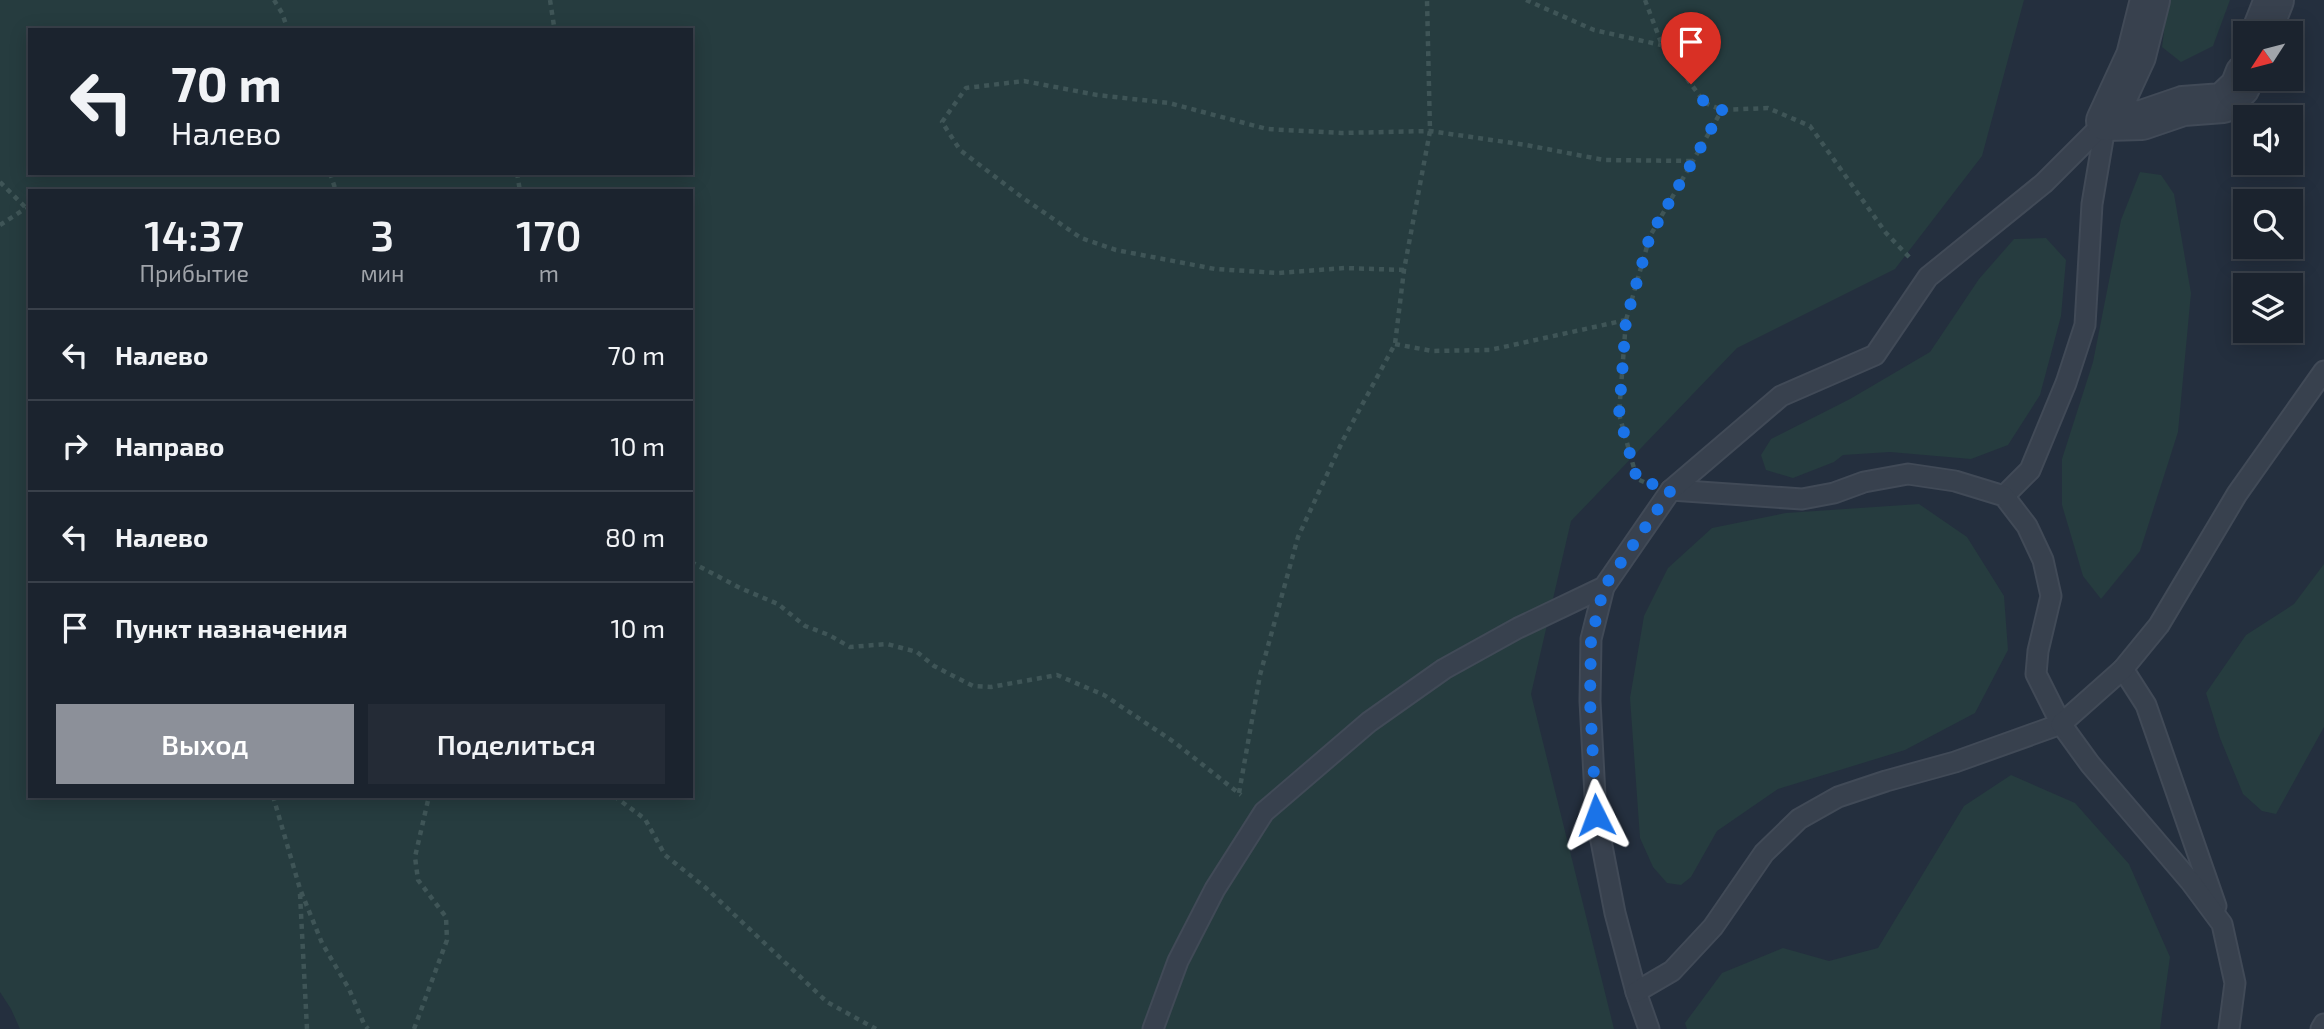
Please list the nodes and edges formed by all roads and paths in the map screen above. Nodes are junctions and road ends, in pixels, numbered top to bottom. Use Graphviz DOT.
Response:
graph roads {
  1 [pos="274,0"];
  2 [pos="550,0"];
  3 [pos="1427,0"];
  4 [pos="1526,0"];
  5 [pos="1644,0"];
  6 [pos="2150,0"];
  7 [pos="2274,0"];
  8 [pos="2266,21"];
  9 [pos="287,28"];
  10 [pos="552,28"];
  11 [pos="1661,45"];
  12 [pos="2236,91"];
  13 [pos="1722,110"];
  14 [pos="2105,121"];
  15 [pos="1430,131"];
  16 [pos="1693,161"];
  17 [pos="0,182"];
  18 [pos="28,210"];
  19 [pos="0,225"];
  20 [pos="1404,270"];
  21 [pos="1928,278"];
  22 [pos="1626,320"];
  23 [pos="1395,344"];
  24 [pos="2324,371"];
  25 [pos="1671,490"];
  26 [pos="2004,496"];
  27 [pos="693,563"];
  28 [pos="1604,587"];
  29 [pos="2123,669"];
  30 [pos="2061,724"];
  31 [pos="1239,793"];
  32 [pos="274,798"];
  33 [pos="429,798"];
  34 [pos="617,798"];
  35 [pos="1264,812"];
  36 [pos="299,889"];
  37 [pos="2222,924"];
  38 [pos="1636,992"];
  39 [pos="2324,1024"];
  40 [pos="307,1029"];
  41 [pos="368,1029"];
  42 [pos="414,1029"];
  43 [pos="876,1029"];
  44 [pos="1153,1029"];
  45 [pos="1649,1029"];
  46 [pos="2229,1029"];
  47 [pos="2321,1029"];
  1 -- 9 [label="path"];
  2 -- 10 [label="path"];
  3 -- 15 [label="path"];
  4 -- 11 [label="path"];
  5 -- 11 [label="path"];
  6 -- 14 [label="street"];
  7 -- 8 [label="street"];
  11 -- 13 [label="path"];
  12 -- 14 [label="street"];
  13 -- 16 [label="path"];
  13 -- 21 [label="path"];
  14 -- 21 [label="lane"];
  14 -- 26 [label="lane"];
  15 -- 16 [label="path"];
  15 -- 20 [label="path"];
  15 -- 20 [label="path"];
  16 -- 22 [label="path"];
  17 -- 18 [label="path"];
  18 -- 19 [label="path"];
  20 -- 23 [label="path"];
  21 -- 25 [label="lane"];
  22 -- 23 [label="path"];
  22 -- 25 [label="path"];
  23 -- 31 [label="path"];
  24 -- 29 [label="lane"];
  25 -- 26 [label="lane"];
  25 -- 28 [label="lane"];
  26 -- 30 [label="lane"];
  27 -- 31 [label="path"];
  28 -- 35 [label="lane"];
  28 -- 38 [label="lane"];
  29 -- 30 [label="lane"];
  29 -- 37 [label="lane"];
  30 -- 37 [label="lane"];
  30 -- 38 [label="lane"];
  31 -- 35 [label="path"];
  32 -- 36 [label="path"];
  33 -- 42 [label="path"];
  34 -- 43 [label="path"];
  35 -- 44 [label="lane"];
  36 -- 40 [label="path"];
  36 -- 41 [label="path"];
  37 -- 46 [label="lane"];
  38 -- 45 [label="lane"];
  39 -- 47 [label="lane"];
}
